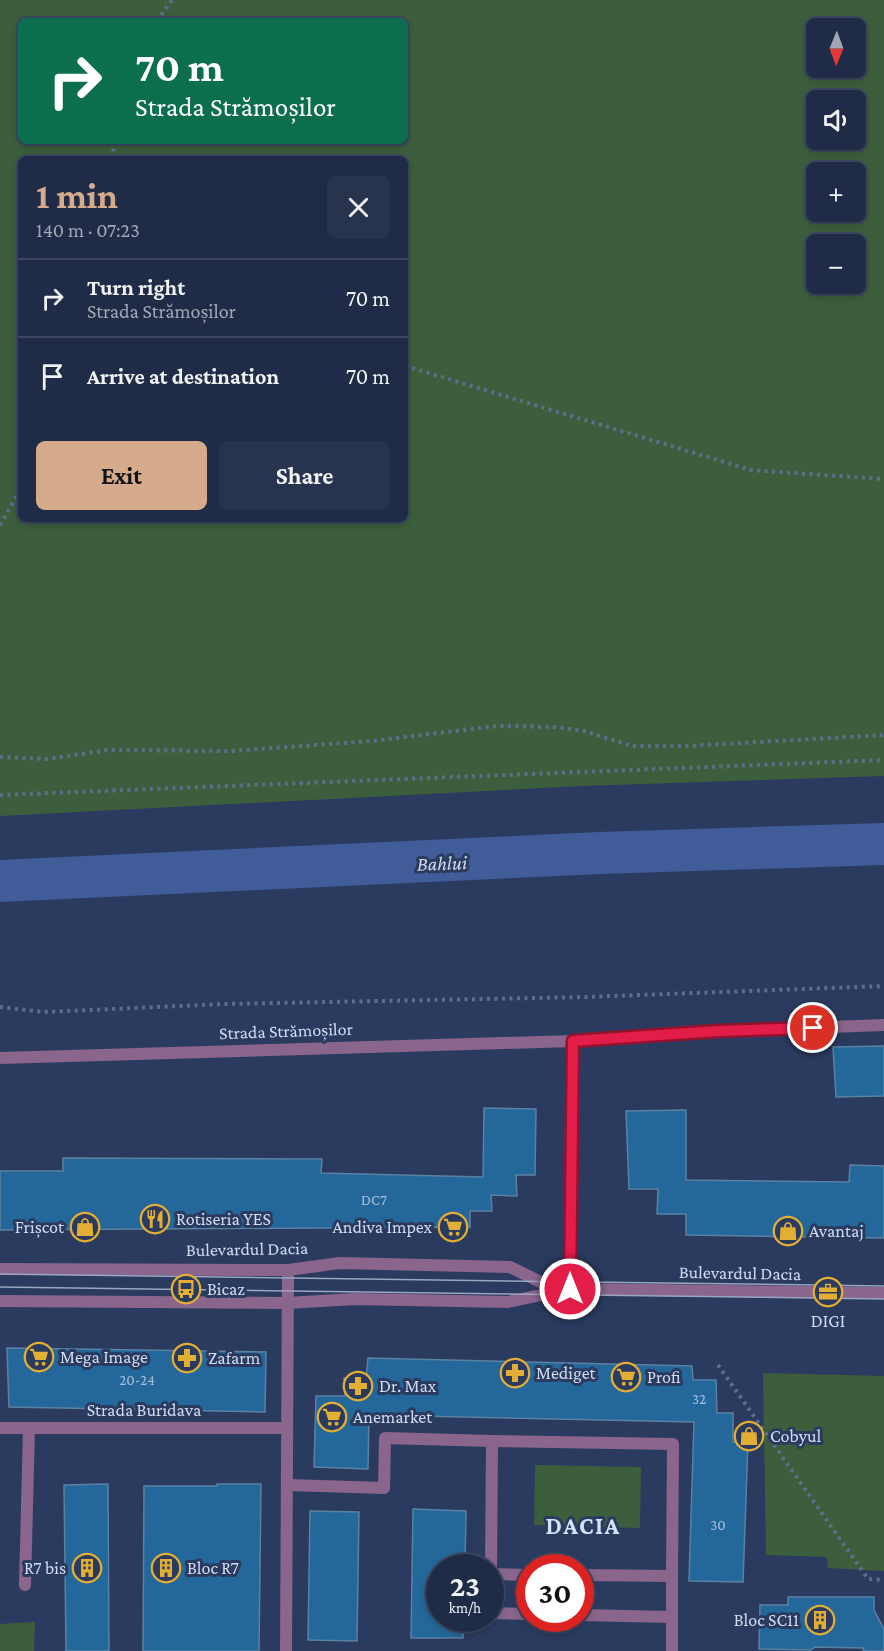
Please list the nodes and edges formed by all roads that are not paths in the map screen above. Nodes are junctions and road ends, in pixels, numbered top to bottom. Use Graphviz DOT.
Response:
graph roads {
  1 [pos="884,1025"];
  2 [pos="573,1041"];
  3 [pos="0,1058"];
  4 [pos="0,1269"];
  5 [pos="288,1270"];
  6 [pos="565,1290"];
  7 [pos="884,1293"];
  8 [pos="0,1301"];
  9 [pos="287,1304"];
  10 [pos="0,1428"];
  11 [pos="29,1428"];
  12 [pos="287,1428"];
  13 [pos="492,1441"];
  14 [pos="288,1485"];
  15 [pos="491,1554"];
  16 [pos="594,1575"];
  17 [pos="672,1576"];
  18 [pos="26,1585"];
  19 [pos="594,1615"];
  20 [pos="672,1617"];
  21 [pos="286,1651"];
  22 [pos="672,1651"];
  1 -- 2 [label="street, Strada Strămoșilor"];
  2 -- 3 [label="street, Strada Strămoșilor"];
  2 -- 6 [label="street"];
  4 -- 5 [label="street, Bulevardul Dacia"];
  5 -- 6 [label="street, Bulevardul Dacia"];
  5 -- 9 [label="street"];
  6 -- 7 [label="street, Bulevardul Dacia"];
  6 -- 9 [label="street, Bulevardul Dacia"];
  8 -- 9 [label="street, Bulevardul Dacia"];
  9 -- 12 [label="street"];
  10 -- 11 [label="street, Strada Buridava"];
  11 -- 12 [label="street, Strada Buridava"];
  11 -- 18 [label="street"];
  12 -- 14 [label="street"];
  13 -- 14 [label="street"];
  13 -- 15 [label="street"];
  13 -- 17 [label="street"];
  14 -- 21 [label="street"];
  16 -- 17 [label="street"];
  17 -- 20 [label="street"];
  19 -- 20 [label="street"];
  20 -- 22 [label="street"];
}
